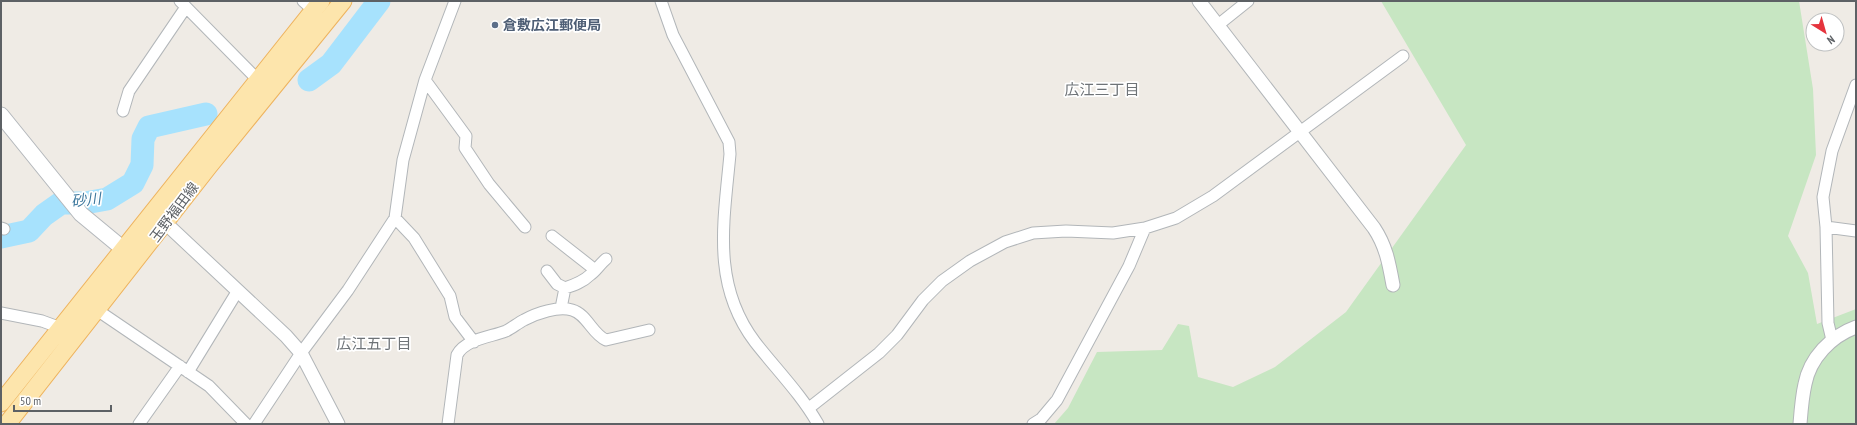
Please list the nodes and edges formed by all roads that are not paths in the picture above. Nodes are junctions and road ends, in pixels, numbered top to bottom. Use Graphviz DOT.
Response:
graph roads {
  1 [pos="343,1"];
  2 [pos="455,1"];
  3 [pos="660,1"];
  4 [pos="1199,1"];
  5 [pos="1248,1"];
  6 [pos="183,4"];
  7 [pos="313,4"];
  8 [pos="1218,25"];
  9 [pos="1403,56"];
  10 [pos="258,80"];
  11 [pos="425,80"];
  12 [pos="1856,86"];
  13 [pos="123,111"];
  14 [pos="1,115"];
  15 [pos="1300,132"];
  16 [pos="159,218"];
  17 [pos="395,218"];
  18 [pos="525,227"];
  19 [pos="1826,227"];
  20 [pos="1145,228"];
  21 [pos="1856,231"];
  22 [pos="552,236"];
  23 [pos="124,249"];
  24 [pos="137,260"];
  25 [pos="606,260"];
  26 [pos="594,269"];
  27 [pos="547,271"];
  28 [pos="1393,285"];
  29 [pos="565,288"];
  30 [pos="238,292"];
  31 [pos="561,308"];
  32 [pos="96,310"];
  33 [pos="1,314"];
  34 [pos="1856,327"];
  35 [pos="61,328"];
  36 [pos="649,330"];
  37 [pos="1832,340"];
  38 [pos="474,342"];
  39 [pos="301,353"];
  40 [pos="184,369"];
  41 [pos="1,403"];
  42 [pos="809,408"];
  43 [pos="8,424"];
  44 [pos="139,424"];
  45 [pos="246,424"];
  46 [pos="254,424"];
  47 [pos="338,424"];
  48 [pos="448,424"];
  49 [pos="818,424"];
  50 [pos="1033,424"];
  51 [pos="1800,424"];
  1 -- 16 [label="main road, 玉野福田線"];
  2 -- 11 [label="street"];
  3 -- 42 [label="street"];
  4 -- 8 [label="street"];
  5 -- 8 [label="street"];
  6 -- 10 [label="street"];
  6 -- 13 [label="street"];
  7 -- 10 [label="main road, 玉野福田線"];
  8 -- 15 [label="street"];
  9 -- 15 [label="street"];
  10 -- 16 [label="main road, 玉野福田線"];
  11 -- 17 [label="street"];
  11 -- 18 [label="street"];
  12 -- 19 [label="street"];
  14 -- 23 [label="main road"];
  15 -- 20 [label="street"];
  15 -- 28 [label="street"];
  16 -- 23 [label="main road, 玉野福田線"];
  16 -- 24 [label="main road, 玉野福田線"];
  16 -- 30 [label="street"];
  17 -- 38 [label="street"];
  17 -- 39 [label="street"];
  19 -- 21 [label="street"];
  19 -- 37 [label="street"];
  20 -- 42 [label="street"];
  20 -- 50 [label="street"];
  22 -- 26 [label="street"];
  23 -- 24 [label="main road"];
  23 -- 35 [label="main road, 玉野福田線"];
  24 -- 32 [label="main road, 玉野福田線"];
  25 -- 26 [label="street"];
  26 -- 29 [label="street"];
  27 -- 29 [label="street"];
  29 -- 31 [label="street"];
  30 -- 39 [label="street"];
  30 -- 40 [label="street"];
  31 -- 36 [label="street"];
  31 -- 38 [label="street"];
  32 -- 40 [label="street"];
  32 -- 43 [label="main road, 玉野福田線"];
  33 -- 35 [label="street"];
  34 -- 37 [label="street"];
  35 -- 41 [label="main road, 玉野福田線"];
  37 -- 51 [label="street"];
  38 -- 48 [label="street"];
  39 -- 46 [label="street"];
  39 -- 47 [label="street"];
  40 -- 44 [label="street"];
  40 -- 45 [label="street"];
  42 -- 49 [label="street"];
}
